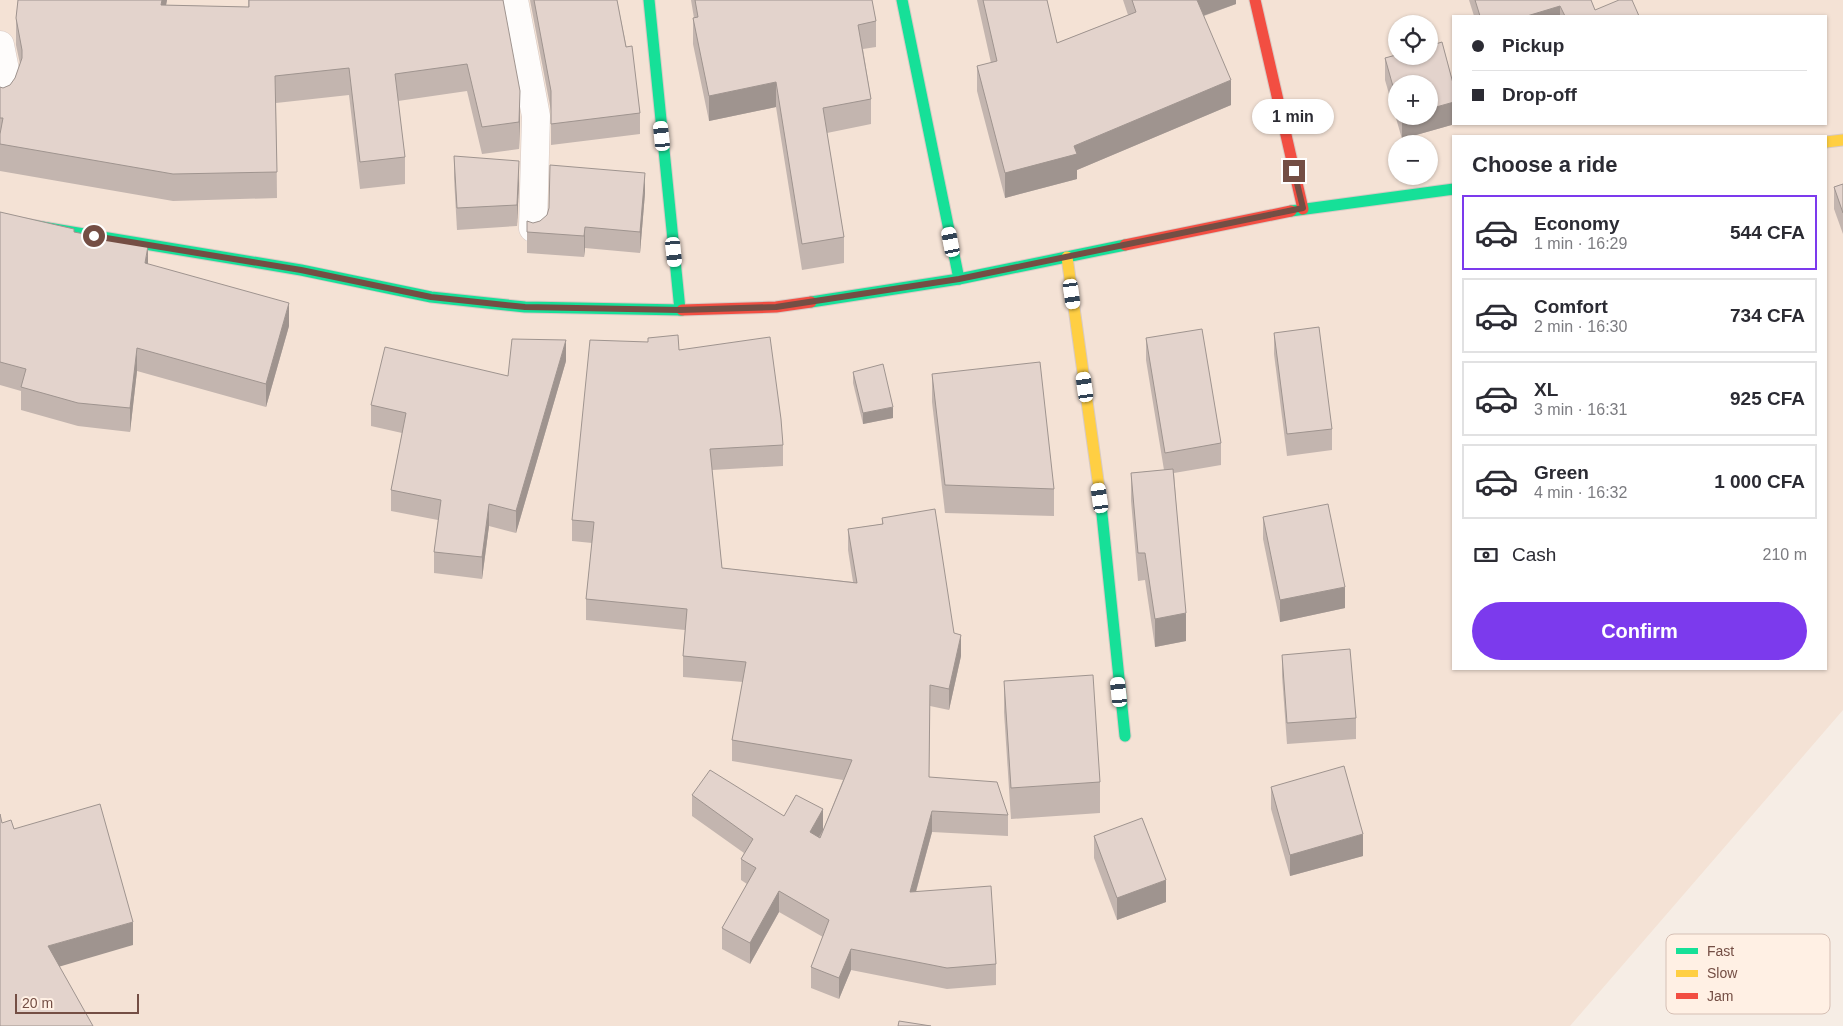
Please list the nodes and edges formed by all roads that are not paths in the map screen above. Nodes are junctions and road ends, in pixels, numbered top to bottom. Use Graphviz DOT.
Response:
graph roads {
  1 [pos="514,0"];
  2 [pos="649,0"];
  3 [pos="902,0"];
  4 [pos="1255,0"];
  5 [pos="0,45"];
  6 [pos="0,98"];
  7 [pos="1843,140"];
  8 [pos="1827,142"];
  9 [pos="1452,189"];
  10 [pos="1303,208"];
  11 [pos="0,220"];
  12 [pos="533,228"];
  13 [pos="1067,257"];
  14 [pos="959,279"];
  15 [pos="680,310"];
  16 [pos="1124,736"];
  1 -- 12 [label="street"];
  2 -- 15 [label="main road"];
  3 -- 14 [label="main road"];
  4 -- 10 [label="main road"];
  5 -- 6 [label="street"];
  7 -- 8 [label="main road"];
  9 -- 10 [label="main road"];
  10 -- 13 [label="main road"];
  11 -- 15 [label="main road"];
  13 -- 14 [label="main road"];
  13 -- 16 [label="main road"];
  14 -- 15 [label="main road"];
}
